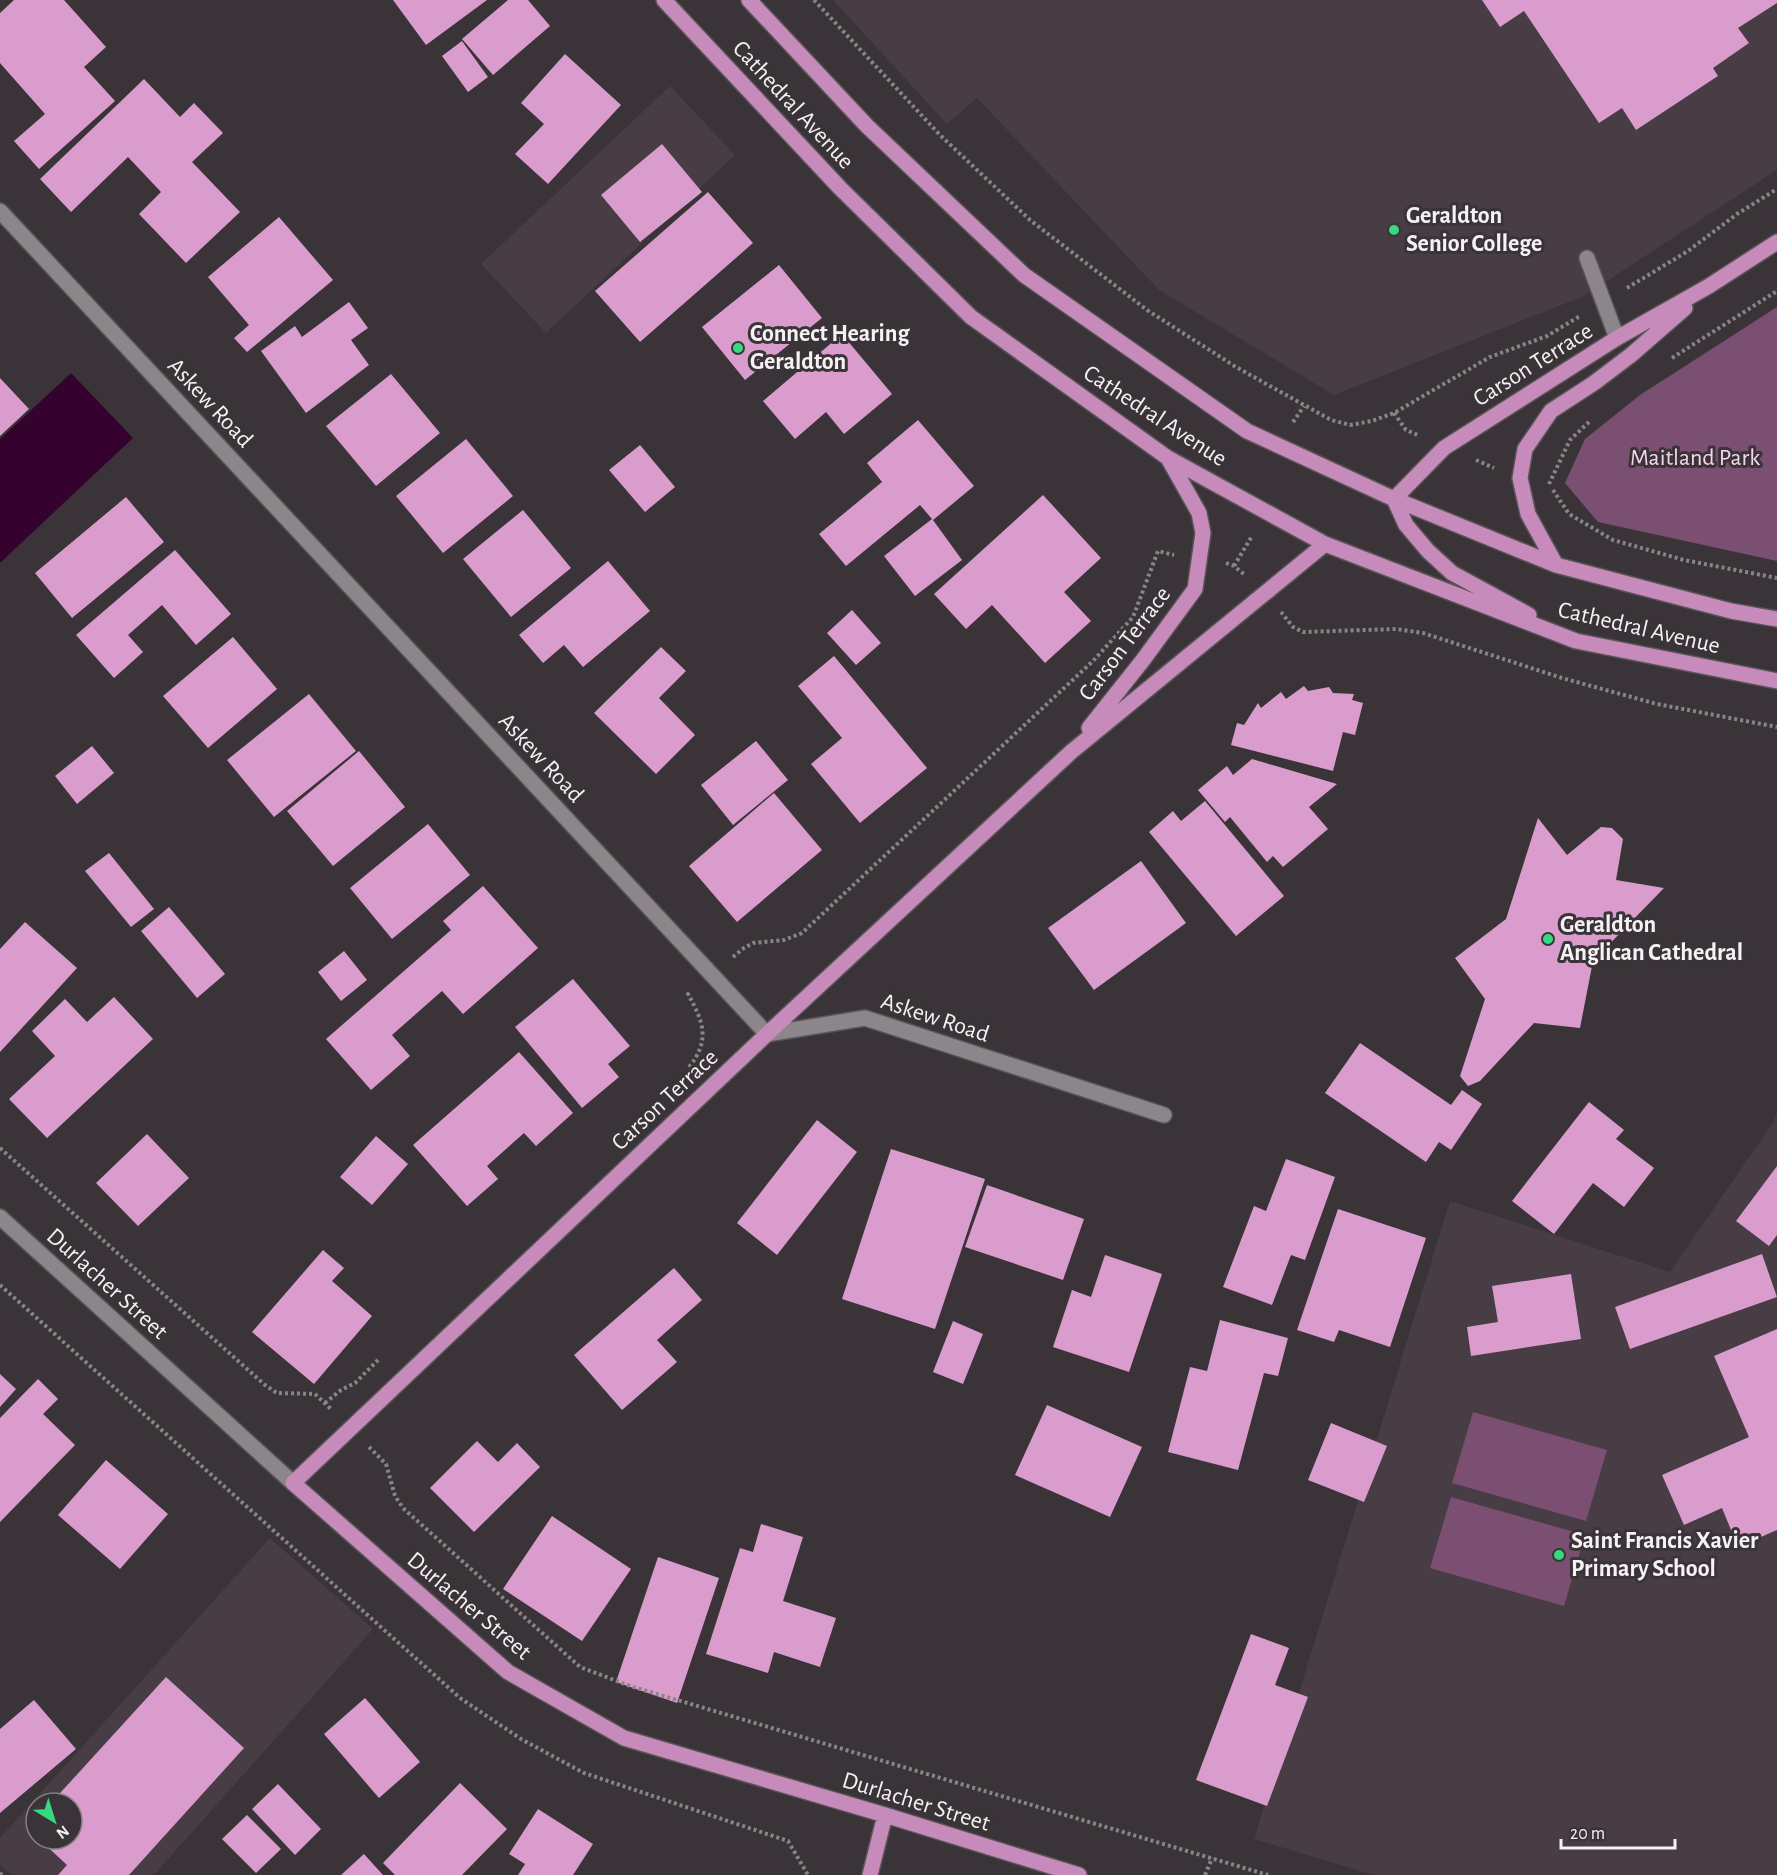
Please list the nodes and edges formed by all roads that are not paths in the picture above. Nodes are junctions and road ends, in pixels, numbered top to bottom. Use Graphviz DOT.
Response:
graph roads {
  1 [pos="664,0"];
  2 [pos="749,0"];
  3 [pos="0,211"];
  4 [pos="1777,242"];
  5 [pos="1587,258"];
  6 [pos="1709,286"];
  7 [pos="1617,338"];
  8 [pos="1168,458"];
  9 [pos="1394,500"];
  10 [pos="1325,544"];
  11 [pos="1556,565"];
  12 [pos="1777,619"];
  13 [pos="1576,641"];
  14 [pos="1777,681"];
  15 [pos="1071,752"];
  16 [pos="767,1034"];
  17 [pos="1164,1115"];
  18 [pos="0,1218"];
  19 [pos="293,1483"];
  20 [pos="885,1815"];
  21 [pos="870,1875"];
  22 [pos="1079,1875"];
  1 -- 8 [label="main road, Cathedral Avenue"];
  2 -- 9 [label="main road, Cathedral Avenue"];
  3 -- 16 [label="street, Askew Road"];
  4 -- 6 [label="main road, Carson Terrace"];
  5 -- 7 [label="street"];
  6 -- 7 [label="main road, Carson Terrace"];
  6 -- 11 [label="main road, Carson Terrace"];
  7 -- 9 [label="main road, Carson Terrace"];
  8 -- 10 [label="main road, Cathedral Avenue"];
  8 -- 15 [label="main road, Carson Terrace"];
  9 -- 11 [label="main road, Cathedral Avenue"];
  9 -- 13 [label="main road"];
  10 -- 13 [label="main road, Cathedral Avenue"];
  10 -- 15 [label="main road, Carson Terrace"];
  11 -- 12 [label="main road, Cathedral Avenue"];
  13 -- 14 [label="main road, Cathedral Avenue"];
  15 -- 16 [label="main road, Carson Terrace"];
  16 -- 17 [label="street, Askew Road"];
  16 -- 19 [label="main road, Carson Terrace"];
  18 -- 19 [label="street, Durlacher Street"];
  19 -- 20 [label="main road, Durlacher Street"];
  20 -- 21 [label="main road"];
  20 -- 22 [label="main road, Durlacher Street"];
}
